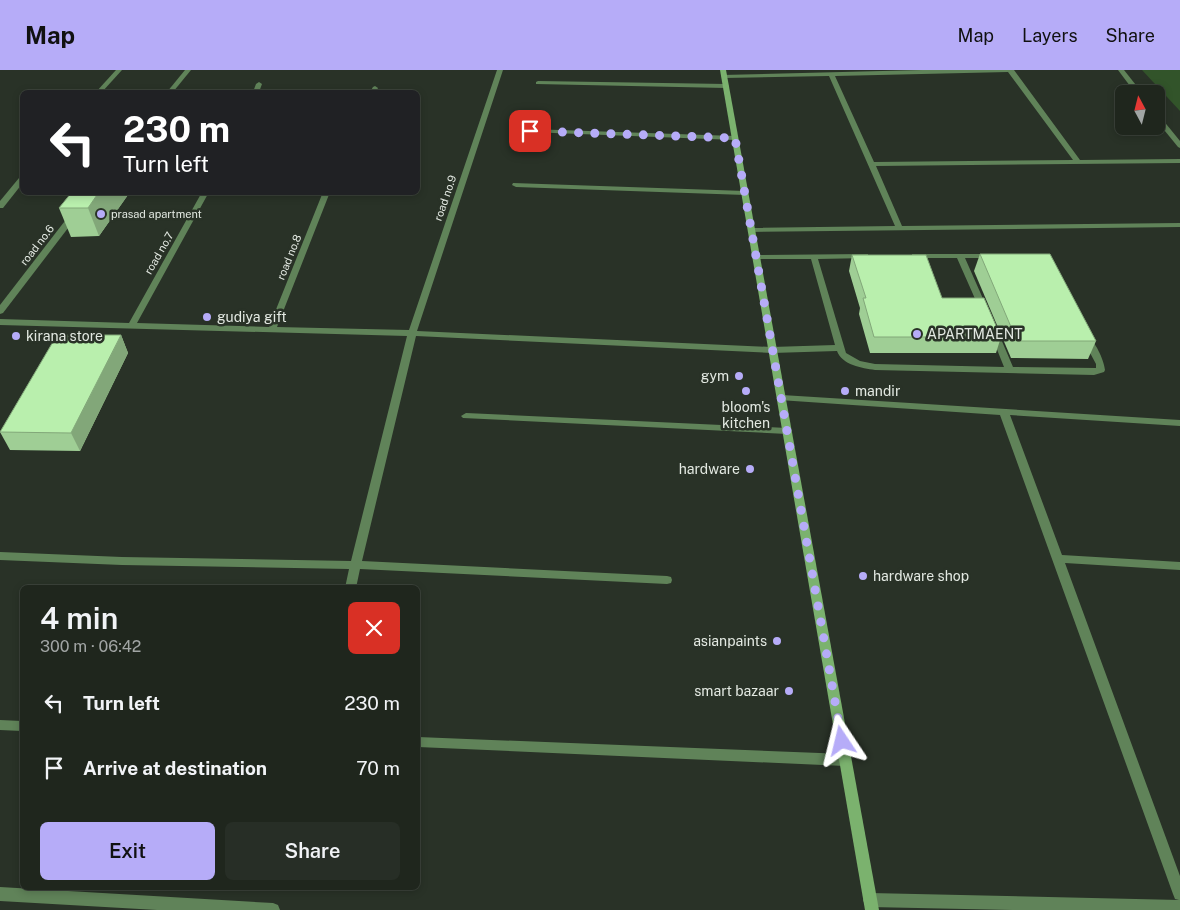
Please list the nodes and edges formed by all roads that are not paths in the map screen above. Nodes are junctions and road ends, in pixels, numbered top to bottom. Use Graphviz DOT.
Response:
graph roads {
  1 [pos="119,70"];
  2 [pos="188,70"];
  3 [pos="500,70"];
  4 [pos="1010,70"];
  5 [pos="1121,70"];
  6 [pos="831,74"];
  7 [pos="724,77"];
  8 [pos="538,83"];
  9 [pos="259,84"];
  10 [pos="1133,85"];
  11 [pos="102,90"];
  12 [pos="172,90"];
  13 [pos="257,90"];
  14 [pos="1165,127"];
  15 [pos="530,131"];
  16 [pos="735,138"];
  17 [pos="1180,146"];
  18 [pos="1180,161"];
  19 [pos="1078,162"];
  20 [pos="871,164"];
  21 [pos="20,182"];
  22 [pos="516,185"];
  23 [pos="745,193"];
  24 [pos="204,195"];
  25 [pos="326,195"];
  26 [pos="0,206"];
  27 [pos="78,210"];
  28 [pos="1180,225"];
  29 [pos="900,229"];
  30 [pos="751,230"];
  31 [pos="872,256"];
  32 [pos="902,256"];
  33 [pos="960,256"];
  34 [pos="1004,256"];
  35 [pos="756,257"];
  36 [pos="814,257"];
  37 [pos="0,310"];
  38 [pos="987,318"];
  39 [pos="0,322"];
  40 [pos="131,326"];
  41 [pos="991,326"];
  42 [pos="272,329"];
  43 [pos="1082,330"];
  44 [pos="412,333"];
  45 [pos="840,348"];
  46 [pos="772,350"];
  47 [pos="1010,371"];
  48 [pos="782,398"];
  49 [pos="1004,412"];
  50 [pos="466,416"];
  51 [pos="1180,423"];
  52 [pos="787,431"];
  53 [pos="0,556"];
  54 [pos="1058,559"];
  55 [pos="354,565"];
  56 [pos="1180,566"];
  57 [pos="667,580"];
  58 [pos="351,585"];
  59 [pos="0,725"];
  60 [pos="20,726"];
  61 [pos="420,742"];
  62 [pos="845,760"];
  63 [pos="0,894"];
  64 [pos="1180,894"];
  65 [pos="871,905"];
  66 [pos="1180,906"];
  67 [pos="273,910"];
  1 -- 11 [label="street"];
  2 -- 12 [label="street"];
  3 -- 44 [label="street, road no.9"];
  4 -- 6 [label="street"];
  4 -- 19 [label="street"];
  5 -- 10 [label="street"];
  6 -- 7 [label="street"];
  6 -- 20 [label="street"];
  7 -- 8 [label="street"];
  7 -- 16 [label="street"];
  9 -- 13 [label="street"];
  14 -- 17 [label="street"];
  15 -- 16 [label="street"];
  16 -- 23 [label="street"];
  18 -- 19 [label="street"];
  19 -- 20 [label="street"];
  20 -- 29 [label="street"];
  21 -- 26 [label="street"];
  22 -- 23 [label="street"];
  23 -- 30 [label="street"];
  24 -- 40 [label="street, road no.7"];
  25 -- 42 [label="street, road no.8"];
  27 -- 37 [label="street, road no.6"];
  28 -- 29 [label="street"];
  29 -- 30 [label="street"];
  30 -- 35 [label="street"];
  31 -- 36 [label="street"];
  32 -- 33 [label="street"];
  33 -- 34 [label="street"];
  33 -- 38 [label="street"];
  35 -- 36 [label="street"];
  35 -- 46 [label="street"];
  36 -- 45 [label="street"];
  39 -- 40 [label="street"];
  40 -- 42 [label="street"];
  41 -- 47 [label="street"];
  42 -- 44 [label="street"];
  43 -- 47 [label="street"];
  44 -- 46 [label="street"];
  44 -- 55 [label="street, road no.9"];
  45 -- 46 [label="street"];
  45 -- 47 [label="street"];
  46 -- 48 [label="street"];
  48 -- 49 [label="street"];
  48 -- 52 [label="street"];
  49 -- 51 [label="street"];
  49 -- 54 [label="street"];
  50 -- 52 [label="street"];
  52 -- 62 [label="street"];
  53 -- 55 [label="street"];
  54 -- 56 [label="street"];
  54 -- 64 [label="street"];
  55 -- 57 [label="street"];
  55 -- 58 [label="street, road no.9"];
  59 -- 60 [label="street"];
  61 -- 62 [label="street"];
  62 -- 65 [label="street"];
  63 -- 67 [label="street"];
  65 -- 66 [label="street"];
}
